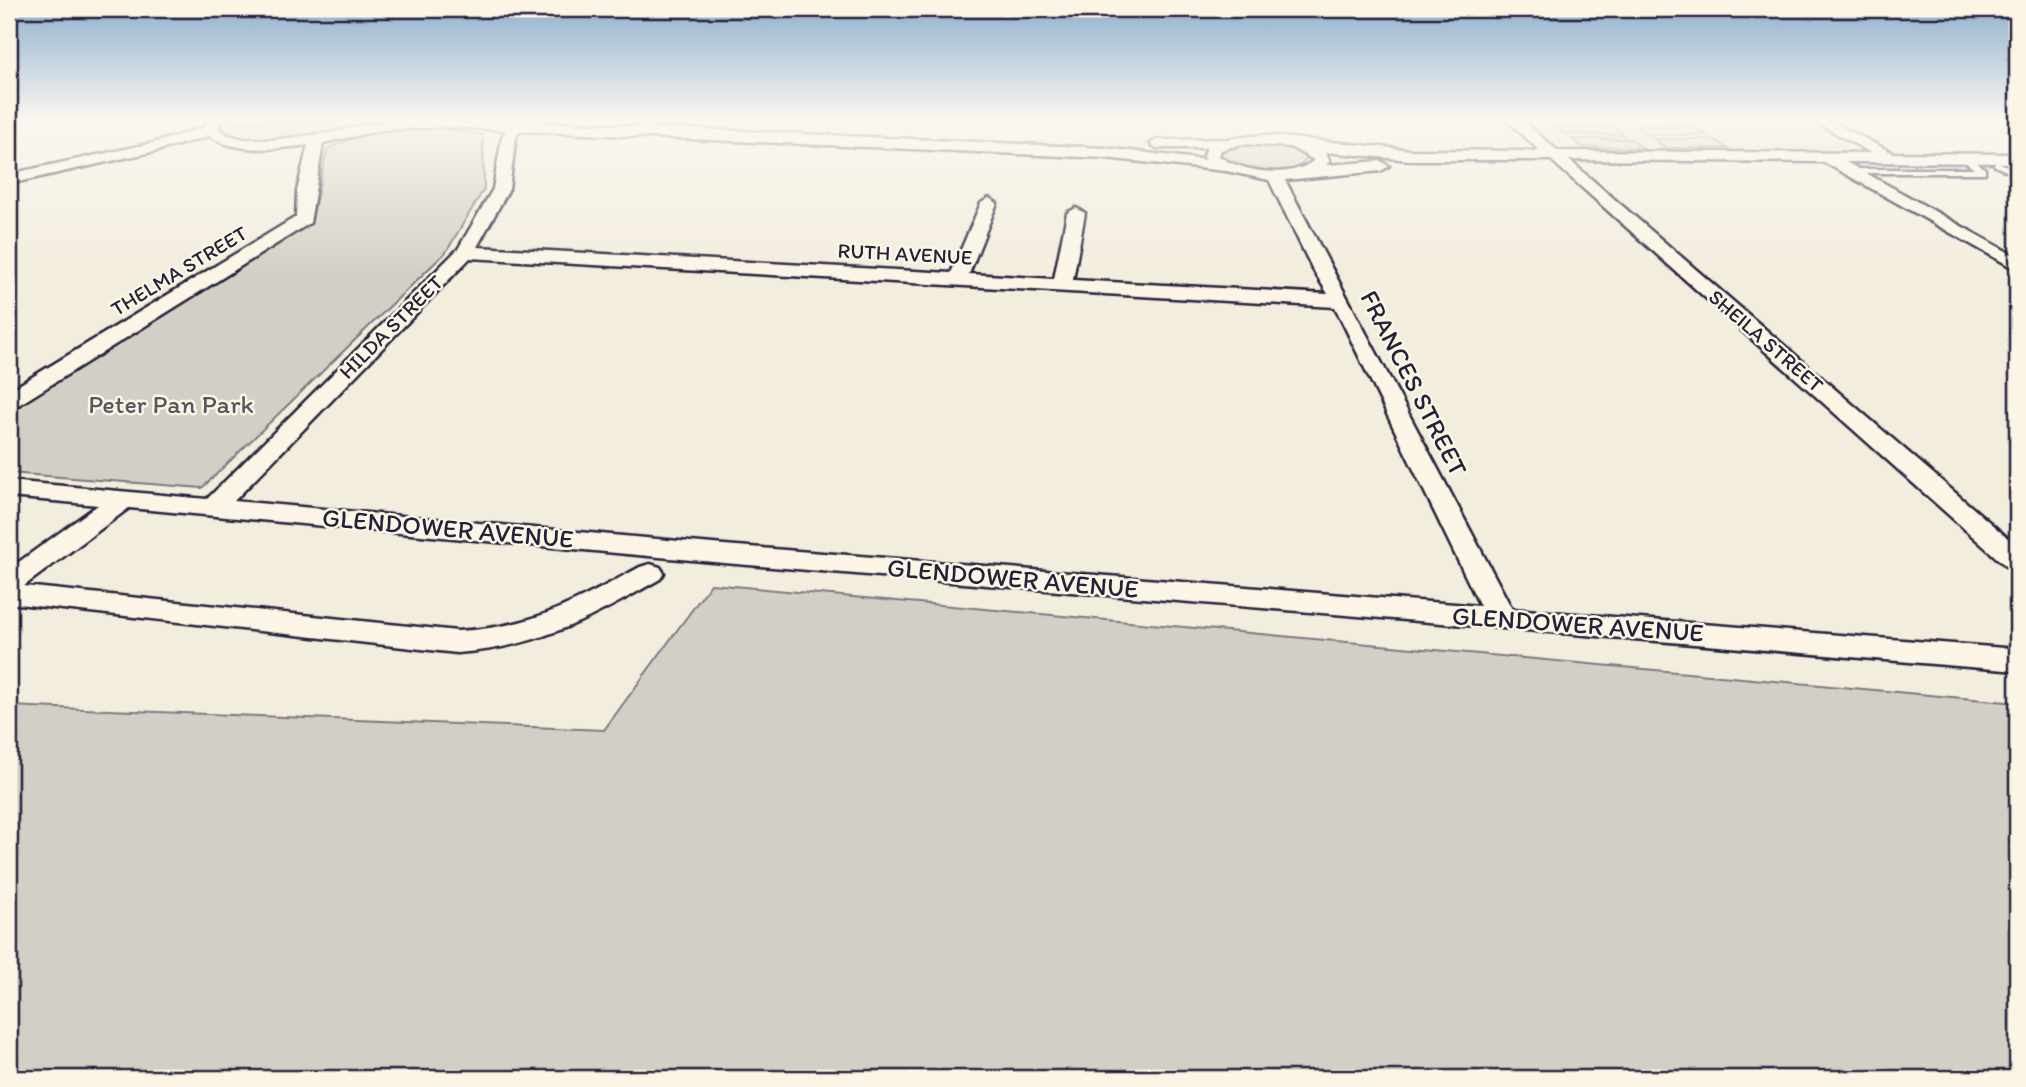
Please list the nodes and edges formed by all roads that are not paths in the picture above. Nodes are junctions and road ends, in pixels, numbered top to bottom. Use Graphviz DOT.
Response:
graph roads {
  1 [pos="42,172"];
  2 [pos="309,172"];
  3 [pos="504,172"];
  4 [pos="1255,172"];
  5 [pos="1304,172"];
  6 [pos="1574,172"];
  7 [pos="1853,172"];
  8 [pos="1275,175"];
  9 [pos="9,179"];
  10 [pos="989,203"];
  11 [pos="1076,212"];
  12 [pos="465,252"];
  13 [pos="2017,264"];
  14 [pos="958,279"];
  15 [pos="1063,285"];
  16 [pos="1342,301"];
  17 [pos="9,401"];
  18 [pos="9,489"];
  19 [pos="125,498"];
  20 [pos="215,506"];
  21 [pos="2017,561"];
  22 [pos="650,573"];
  23 [pos="9,583"];
  24 [pos="9,594"];
  25 [pos="1500,617"];
  26 [pos="2017,660"];
  1 -- 9 [label="street"];
  2 -- 17 [label="street, THELMA STREET"];
  3 -- 12 [label="street, HILDA STREET"];
  4 -- 8 [label="street"];
  5 -- 8 [label="street"];
  6 -- 21 [label="street, SHEILA STREET"];
  7 -- 13 [label="street"];
  8 -- 16 [label="street, FRANCES STREET"];
  10 -- 14 [label="street"];
  11 -- 15 [label="street"];
  12 -- 14 [label="street, RUTH AVENUE"];
  12 -- 20 [label="street, HILDA STREET"];
  14 -- 15 [label="street, RUTH AVENUE"];
  15 -- 16 [label="street, RUTH AVENUE"];
  16 -- 25 [label="street, FRANCES STREET"];
  18 -- 19 [label="street, GLENDOWER AVENUE"];
  19 -- 20 [label="street, GLENDOWER AVENUE"];
  19 -- 23 [label="street"];
  20 -- 25 [label="street, GLENDOWER AVENUE"];
  22 -- 24 [label="street"];
  25 -- 26 [label="street, GLENDOWER AVENUE"];
}
